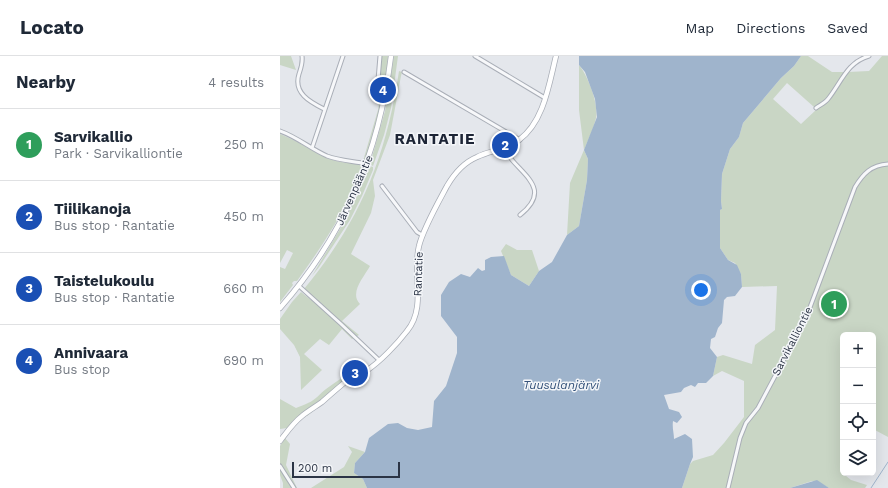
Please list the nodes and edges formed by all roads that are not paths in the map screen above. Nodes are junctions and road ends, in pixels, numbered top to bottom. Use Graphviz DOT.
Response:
graph roads {
  1 [pos="302,56"];
  2 [pos="343,56"];
  3 [pos="380,56"];
  4 [pos="391,56"];
  5 [pos="475,56"];
  6 [pos="556,56"];
  7 [pos="868,56"];
  8 [pos="404,72"];
  9 [pos="377,92"];
  10 [pos="544,98"];
  11 [pos="816,108"];
  12 [pos="324,109"];
  13 [pos="280,131"];
  14 [pos="520,140"];
  15 [pos="312,148"];
  16 [pos="504,149"];
  17 [pos="367,164"];
  18 [pos="888,164"];
  19 [pos="382,186"];
  20 [pos="520,215"];
  21 [pos="422,235"];
  22 [pos="298,286"];
  23 [pos="280,308"];
  24 [pos="379,360"];
  25 [pos="280,441"];
  26 [pos="280,466"];
  27 [pos="294,488"];
  28 [pos="728,488"];
  1 -- 12 [label="street"];
  2 -- 12 [label="street"];
  3 -- 9 [label="street"];
  4 -- 17 [label="street, Järvenpääntie"];
  5 -- 10 [label="street"];
  6 -- 10 [label="street, Rantatie"];
  7 -- 11 [label="street"];
  8 -- 14 [label="street"];
  10 -- 14 [label="street, Rantatie"];
  12 -- 15 [label="street"];
  13 -- 15 [label="street"];
  14 -- 16 [label="street, Rantatie"];
  15 -- 17 [label="street"];
  16 -- 20 [label="street"];
  16 -- 21 [label="street, Rantatie"];
  17 -- 22 [label="street, Järvenpääntie"];
  18 -- 28 [label="street, Sarvikalliontie"];
  19 -- 21 [label="street"];
  21 -- 24 [label="street, Rantatie"];
  22 -- 23 [label="street, Järvenpääntie"];
  22 -- 24 [label="street"];
  24 -- 25 [label="street, Rantatie"];
  26 -- 27 [label="street"];
}
